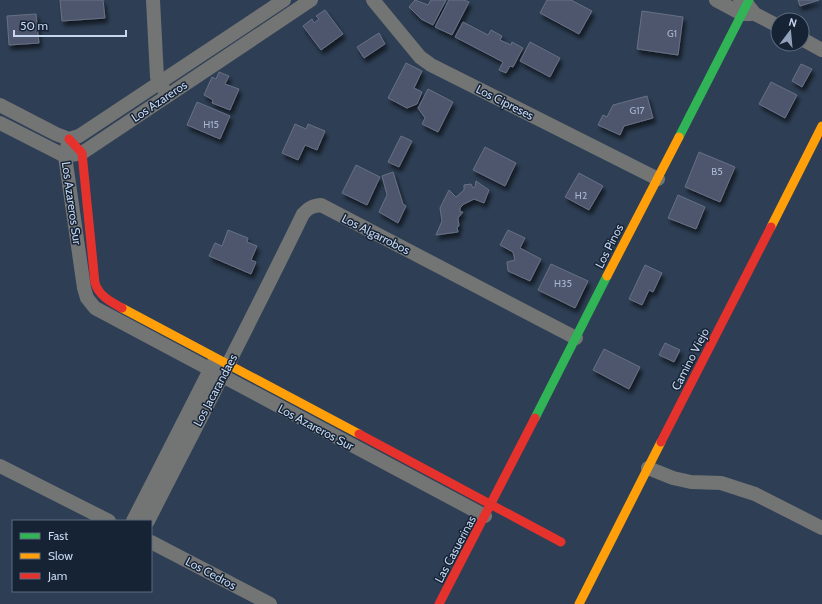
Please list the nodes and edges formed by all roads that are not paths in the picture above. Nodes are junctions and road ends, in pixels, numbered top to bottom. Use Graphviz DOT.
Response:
graph roads {
  1 [pos="153,0"];
  2 [pos="284,0"];
  3 [pos="311,0"];
  4 [pos="373,0"];
  5 [pos="716,0"];
  6 [pos="747,6"];
  7 [pos="770,21"];
  8 [pos="810,43"];
  9 [pos="822,50"];
  10 [pos="164,89"];
  11 [pos="0,105"];
  12 [pos="0,123"];
  13 [pos="822,126"];
  14 [pos="69,139"];
  15 [pos="82,153"];
  16 [pos="65,156"];
  17 [pos="658,179"];
  18 [pos="576,338"];
  19 [pos="241,341"];
  20 [pos="222,361"];
  21 [pos="216,373"];
  22 [pos="0,466"];
  23 [pos="648,468"];
  24 [pos="488,510"];
  25 [pos="107,520"];
  26 [pos="134,520"];
  27 [pos="148,520"];
  28 [pos="822,528"];
  29 [pos="561,542"];
  30 [pos="152,543"];
  31 [pos="270,604"];
  32 [pos="439,604"];
  33 [pos="579,604"];
  1 -- 10 [label="street"];
  2 -- 10 [label="street, Los Azareros"];
  3 -- 10 [label="street, Los Azareros"];
  4 -- 17 [label="street, Los Cipreses"];
  5 -- 6 [label="street"];
  6 -- 7 [label="street"];
  6 -- 17 [label="street, Los Pinos"];
  8 -- 9 [label="street"];
  10 -- 14 [label="street, Los Azareros"];
  10 -- 15 [label="street, Los Azareros"];
  11 -- 14 [label="street"];
  12 -- 16 [label="street"];
  13 -- 23 [label="street, Camino Viejo"];
  14 -- 15 [label="street, Los Azareros Sur"];
  14 -- 16 [label="street, Los Azareros Sur"];
  15 -- 16 [label="street, Los Azareros"];
  15 -- 20 [label="street, Los Azareros Sur"];
  16 -- 21 [label="street, Los Azareros Sur"];
  17 -- 18 [label="street, Los Pinos"];
  18 -- 19 [label="street, Los Algarrobos"];
  18 -- 24 [label="street, Los Pinos"];
  19 -- 20 [label="street, Los Jacarandaes"];
  20 -- 21 [label="street, Los Jacarandaes"];
  20 -- 24 [label="street, Los Azareros Sur"];
  21 -- 24 [label="street, Los Azareros Sur"];
  21 -- 26 [label="street, Los Jacarandaes"];
  21 -- 27 [label="street, Los Jacarandaes"];
  22 -- 25 [label="street"];
  23 -- 28 [label="street"];
  23 -- 33 [label="street, Camino Viejo"];
  24 -- 29 [label="street"];
  24 -- 32 [label="street, Las Casuerinas"];
  30 -- 31 [label="street, Los Cedros"];
}
